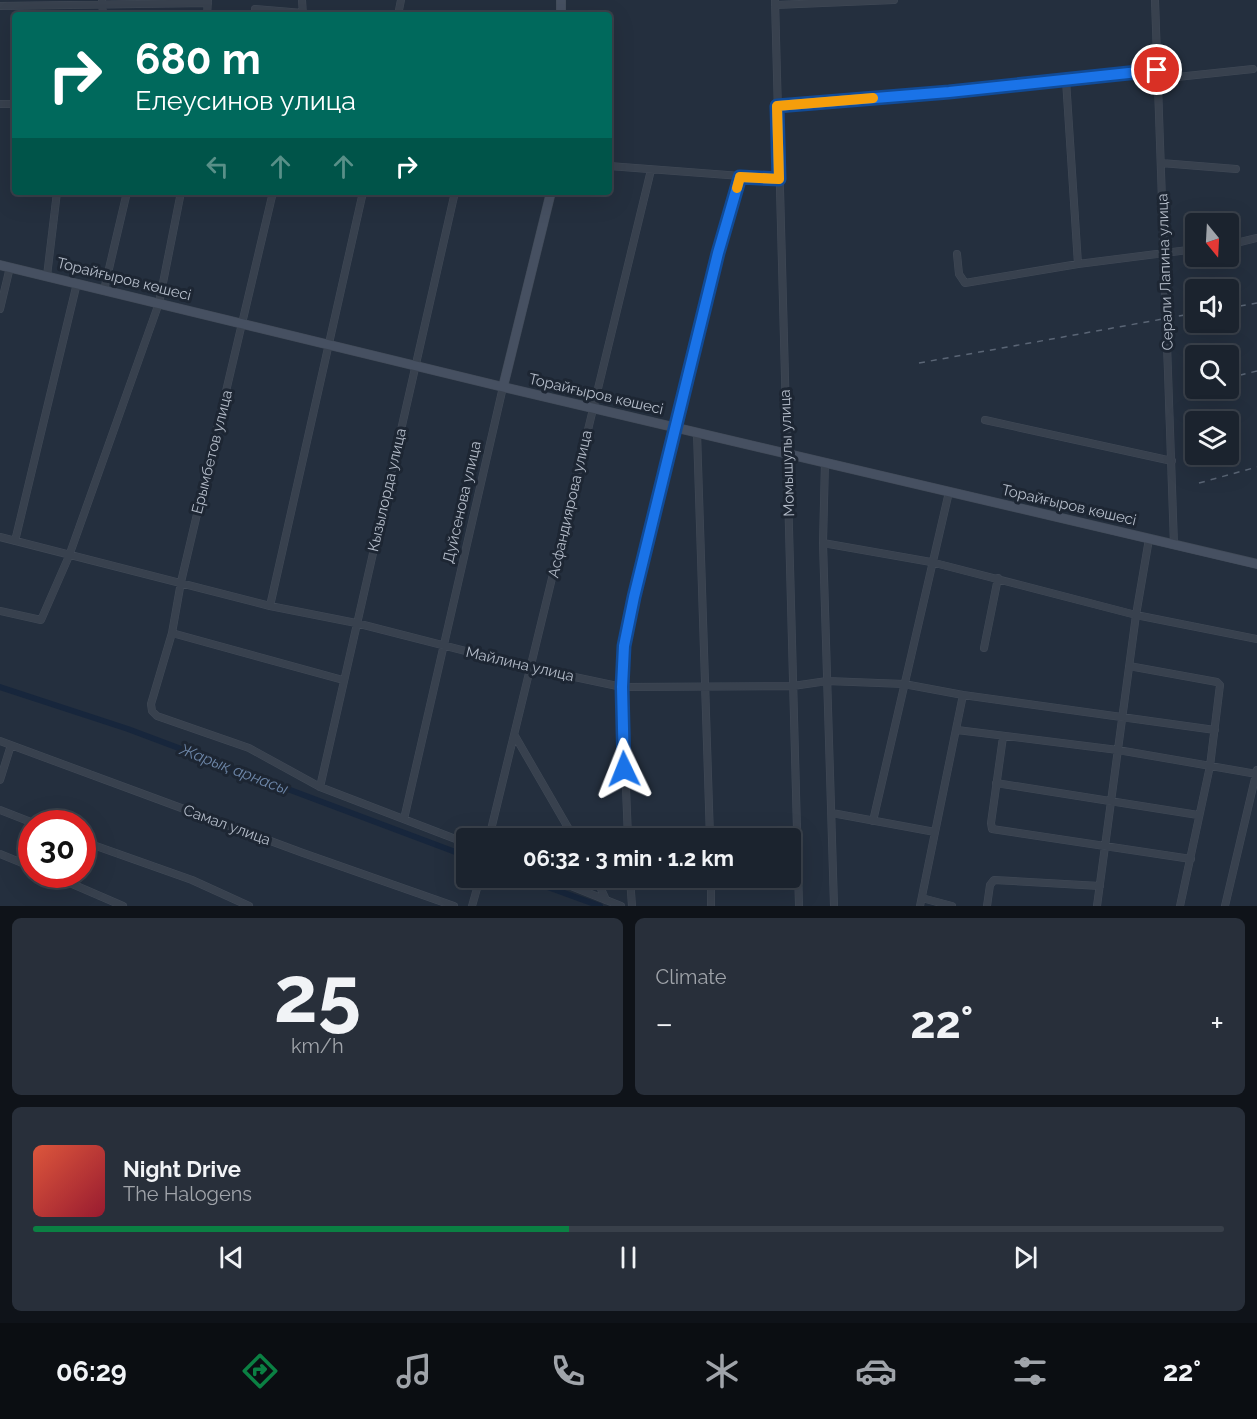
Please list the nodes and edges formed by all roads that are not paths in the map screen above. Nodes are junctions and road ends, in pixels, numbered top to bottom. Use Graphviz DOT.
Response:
graph roads {
  1 [pos="894,0"];
  2 [pos="1155,0"];
  3 [pos="208,1"];
  4 [pos="775,2"];
  5 [pos="102,3"];
  6 [pos="0,6"];
  7 [pos="255,9"];
  8 [pos="284,12"];
  9 [pos="1253,69"];
  10 [pos="1157,70"];
  11 [pos="1158,79"];
  12 [pos="1066,80"];
  13 [pos="777,106"];
  14 [pos="1161,163"];
  15 [pos="612,166"];
  16 [pos="1236,169"];
  17 [pos="651,170"];
  18 [pos="740,177"];
  19 [pos="779,179"];
  20 [pos="57,195"];
  21 [pos="126,195"];
  22 [pos="180,195"];
  23 [pos="272,195"];
  24 [pos="362,195"];
  25 [pos="454,195"];
  26 [pos="550,195"];
  27 [pos="1257,238"];
  28 [pos="1239,242"];
  29 [pos="1185,250"];
  30 [pos="1165,253"];
  31 [pos="957,254"];
  32 [pos="1078,264"];
  33 [pos="0,265"];
  34 [pos="10,267"];
  35 [pos="47,276"];
  36 [pos="77,283"];
  37 [pos="104,290"];
  38 [pos="159,303"];
  39 [pos="0,309"];
  40 [pos="243,324"];
  41 [pos="329,345"];
  42 [pos="416,366"];
  43 [pos="503,387"];
  44 [pos="592,408"];
  45 [pos="984,420"];
  46 [pos="677,428"];
  47 [pos="697,433"];
  48 [pos="787,454"];
  49 [pos="1172,461"];
  50 [pos="825,462"];
  51 [pos="949,492"];
  52 [pos="0,537"];
  53 [pos="1149,539"];
  54 [pos="15,541"];
  55 [pos="823,543"];
  56 [pos="1174,545"];
  57 [pos="69,556"];
  58 [pos="931,562"];
  59 [pos="1257,564"];
  60 [pos="998,578"];
  61 [pos="181,582"];
  62 [pos="270,606"];
  63 [pos="0,611"];
  64 [pos="1136,615"];
  65 [pos="356,623"];
  66 [pos="172,633"];
  67 [pos="1257,639"];
  68 [pos="444,647"];
  69 [pos="984,648"];
  70 [pos="1129,666"];
  71 [pos="532,668"];
  72 [pos="344,680"];
  73 [pos="827,681"];
  74 [pos="904,684"];
  75 [pos="707,686"];
  76 [pos="794,686"];
  77 [pos="622,687"];
  78 [pos="963,695"];
  79 [pos="1122,717"];
  80 [pos="957,730"];
  81 [pos="1215,730"];
  82 [pos="515,736"];
  83 [pos="1003,737"];
  84 [pos="0,741"];
  85 [pos="11,745"];
  86 [pos="1118,750"];
  87 [pos="1210,766"];
  88 [pos="1257,772"];
  89 [pos="0,780"];
  90 [pos="996,783"];
  91 [pos="320,788"];
  92 [pos="1113,802"];
  93 [pos="0,810"];
  94 [pos="832,813"];
  95 [pos="1198,815"];
  96 [pos="18,817"];
  97 [pos="404,819"];
  98 [pos="873,821"];
  99 [pos="492,828"];
  100 [pos="568,828"];
  101 [pos="628,828"];
  102 [pos="710,828"];
  103 [pos="935,832"];
  104 [pos="456,839"];
  105 [pos="1106,845"];
  106 [pos="96,846"];
  107 [pos="0,854"];
  108 [pos="1191,859"];
  109 [pos="18,861"];
  110 [pos="1100,886"];
  111 [pos="81,888"];
  112 [pos="477,888"];
  113 [pos="575,888"];
  114 [pos="601,888"];
  115 [pos="631,888"];
  116 [pos="711,888"];
  117 [pos="922,898"];
  118 [pos="606,900"];
  119 [pos="472,905"];
  120 [pos="123,906"];
  121 [pos="249,906"];
  122 [pos="454,906"];
  123 [pos="621,906"];
  124 [pos="632,906"];
  125 [pos="711,906"];
  126 [pos="799,906"];
  127 [pos="834,906"];
  128 [pos="920,906"];
  129 [pos="952,906"];
  130 [pos="987,906"];
  131 [pos="1097,906"];
  132 [pos="1180,906"];
  133 [pos="1225,906"];
  1 -- 4 [label="street"];
  2 -- 10 [label="street, Серали Лапина улица"];
  3 -- 5 [label="street"];
  4 -- 13 [label="street, Момышулы улица"];
  5 -- 6 [label="street"];
  7 -- 8 [label="street"];
  9 -- 11 [label="street"];
  10 -- 11 [label="street, Серали Лапина улица"];
  10 -- 12 [label="street"];
  11 -- 14 [label="street, Серали Лапина улица"];
  12 -- 13 [label="street"];
  12 -- 32 [label="street"];
  13 -- 19 [label="street, Момышулы улица"];
  14 -- 16 [label="street"];
  14 -- 30 [label="street, Серали Лапина улица"];
  15 -- 17 [label="street"];
  17 -- 18 [label="street"];
  17 -- 44 [label="street, Асфандиярова улица"];
  18 -- 19 [label="street"];
  18 -- 46 [label="street"];
  19 -- 48 [label="street, Момышулы улица"];
  20 -- 35 [label="street"];
  21 -- 37 [label="street"];
  22 -- 38 [label="street"];
  23 -- 40 [label="street, Ерымбетов улица"];
  24 -- 41 [label="street"];
  25 -- 42 [label="street, Кызылорда улица"];
  26 -- 43 [label="street, Дуйсенова улица"];
  27 -- 28 [label="street"];
  29 -- 30 [label="street"];
  30 -- 32 [label="street"];
  30 -- 49 [label="street, Серали Лапина улица"];
  31 -- 32 [label="street"];
  33 -- 34 [label="street, Торайғыров көшесі"];
  34 -- 35 [label="street, Торайғыров көшесі"];
  34 -- 39 [label="street"];
  35 -- 36 [label="street, Торайғыров көшесі"];
  36 -- 37 [label="street, Торайғыров көшесі"];
  36 -- 54 [label="street"];
  37 -- 38 [label="street, Торайғыров көшесі"];
  38 -- 40 [label="street, Торайғыров көшесі"];
  38 -- 57 [label="street"];
  40 -- 41 [label="street, Торайғыров көшесі"];
  40 -- 61 [label="street, Ерымбетов улица"];
  41 -- 42 [label="street, Торайғыров көшесі"];
  41 -- 62 [label="street"];
  42 -- 43 [label="street, Торайғыров көшесі"];
  42 -- 65 [label="street, Кызылорда улица"];
  43 -- 44 [label="street, Торайғыров көшесі"];
  43 -- 68 [label="street, Дуйсенова улица"];
  44 -- 46 [label="street, Торайғыров көшесі"];
  44 -- 71 [label="street, Асфандиярова улица"];
  45 -- 49 [label="street"];
  46 -- 47 [label="street, Торайғыров көшесі"];
  46 -- 77 [label="street"];
  47 -- 48 [label="street, Торайғыров көшесі"];
  47 -- 75 [label="street"];
  48 -- 50 [label="street, Торайғыров көшесі"];
  48 -- 76 [label="street, Момышулы улица"];
  49 -- 56 [label="street, Серали Лапина улица"];
  50 -- 51 [label="street, Торайғыров көшесі"];
  50 -- 55 [label="street"];
  51 -- 53 [label="street, Торайғыров көшесі"];
  51 -- 58 [label="street"];
  52 -- 54 [label="street, Майлина улица"];
  53 -- 56 [label="street, Торайғыров көшесі"];
  53 -- 64 [label="street"];
  54 -- 57 [label="street, Майлина улица"];
  55 -- 58 [label="street"];
  55 -- 73 [label="street"];
  56 -- 59 [label="street, Торайғыров көшесі"];
  57 -- 61 [label="street, Майлина улица"];
  57 -- 63 [label="street"];
  58 -- 60 [label="street"];
  58 -- 74 [label="street"];
  60 -- 64 [label="street"];
  60 -- 69 [label="street"];
  61 -- 62 [label="street, Майлина улица"];
  61 -- 66 [label="street, Ерымбетов улица"];
  62 -- 65 [label="street, Майлина улица"];
  64 -- 67 [label="street"];
  64 -- 70 [label="street"];
  65 -- 68 [label="street, Майлина улица"];
  65 -- 72 [label="street, Кызылорда улица"];
  66 -- 72 [label="street"];
  66 -- 91 [label="street, Ерымбетов улица"];
  68 -- 71 [label="street, Майлина улица"];
  68 -- 97 [label="street, Дуйсенова улица"];
  70 -- 79 [label="street"];
  70 -- 81 [label="street"];
  71 -- 77 [label="street, Майлина улица"];
  71 -- 82 [label="street, Асфандиярова улица"];
  72 -- 91 [label="street, Кызылорда улица"];
  73 -- 74 [label="street, Майлина улица"];
  73 -- 76 [label="street, Майлина улица"];
  73 -- 94 [label="street"];
  74 -- 78 [label="street, Майлина улица"];
  74 -- 98 [label="street"];
  75 -- 76 [label="street, Майлина улица"];
  75 -- 77 [label="street, Майлина улица"];
  75 -- 102 [label="street"];
  76 -- 126 [label="street, Момышулы улица"];
  77 -- 101 [label="street"];
  78 -- 79 [label="street, Майлина улица"];
  78 -- 80 [label="street"];
  79 -- 81 [label="street, Майлина улица"];
  79 -- 86 [label="street"];
  80 -- 83 [label="street"];
  80 -- 103 [label="street"];
  81 -- 87 [label="street"];
  82 -- 99 [label="street, Асфандиярова улица"];
  82 -- 100 [label="street"];
  83 -- 86 [label="street"];
  83 -- 90 [label="street"];
  84 -- 85 [label="street, Самал улица"];
  85 -- 89 [label="street"];
  85 -- 122 [label="street, Самал улица"];
  86 -- 87 [label="street"];
  86 -- 92 [label="street"];
  87 -- 88 [label="street"];
  87 -- 95 [label="street"];
  88 -- 133 [label="street"];
  90 -- 92 [label="street"];
  90 -- 105 [label="street"];
  91 -- 97 [label="street"];
  92 -- 95 [label="street"];
  92 -- 105 [label="street"];
  93 -- 96 [label="street"];
  94 -- 98 [label="street"];
  94 -- 127 [label="street"];
  95 -- 108 [label="street"];
  97 -- 104 [label="street"];
  98 -- 103 [label="street"];
  103 -- 117 [label="street"];
  105 -- 108 [label="street"];
  105 -- 110 [label="street"];
  106 -- 121 [label="street"];
  107 -- 109 [label="street"];
  108 -- 132 [label="street"];
  110 -- 130 [label="street"];
  110 -- 131 [label="street"];
  111 -- 120 [label="street"];
  112 -- 119 [label="street"];
  113 -- 118 [label="street"];
  114 -- 118 [label="street"];
  115 -- 124 [label="street"];
  116 -- 125 [label="street"];
  117 -- 128 [label="street"];
  117 -- 129 [label="street"];
  118 -- 123 [label="street"];
}
